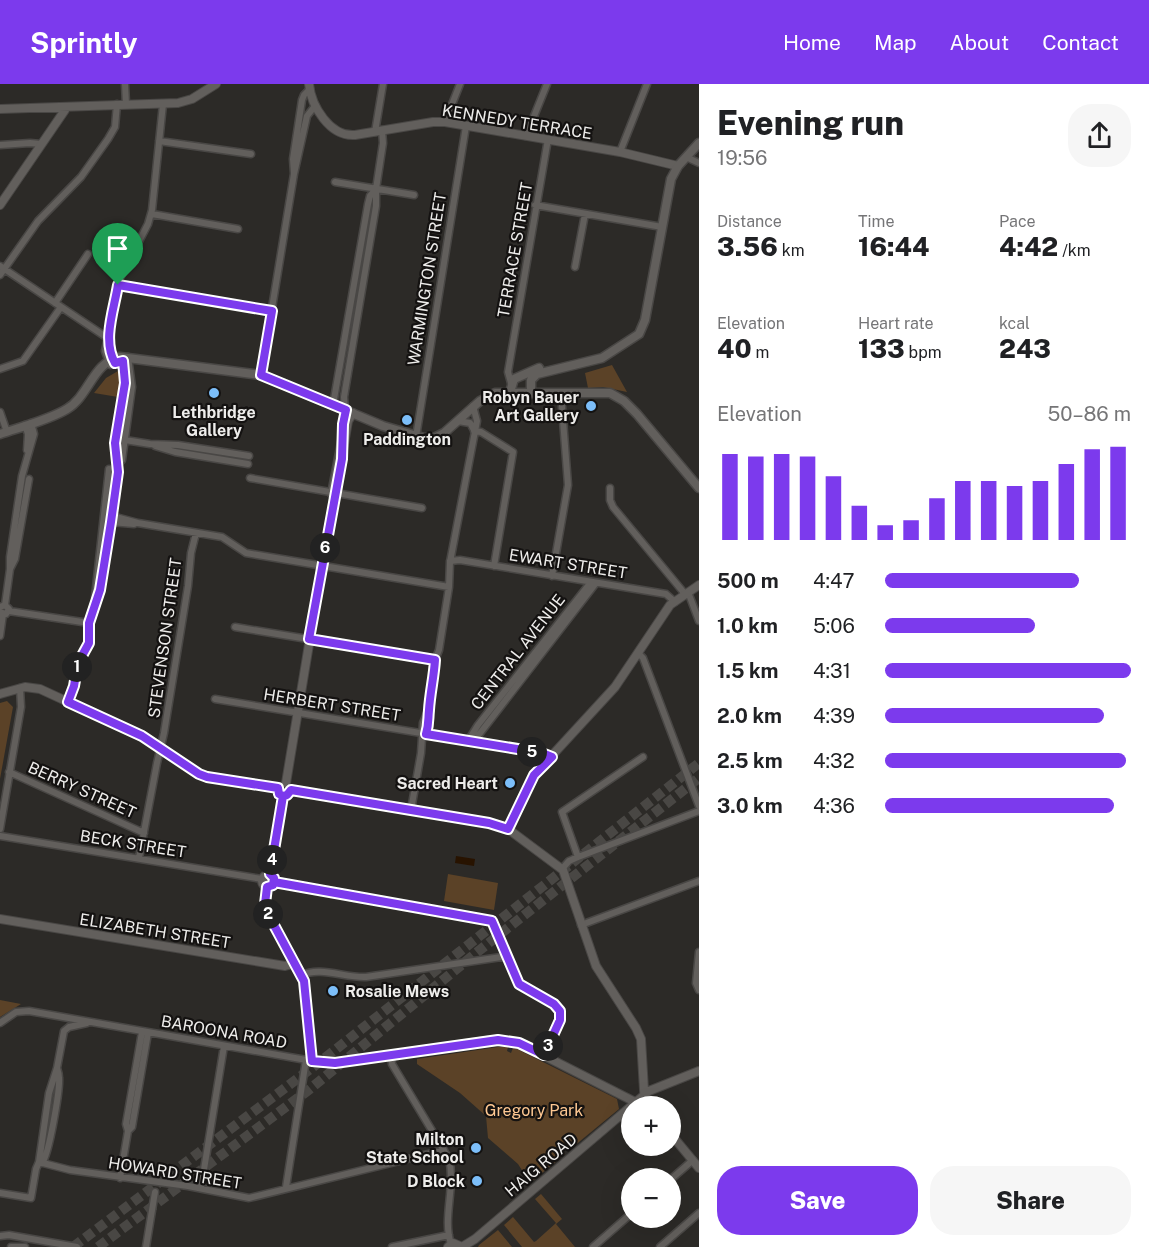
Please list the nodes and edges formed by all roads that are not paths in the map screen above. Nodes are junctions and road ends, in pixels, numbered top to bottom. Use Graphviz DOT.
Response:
graph roads {
  1 [pos="125,84"];
  2 [pos="216,84"];
  3 [pos="383,84"];
  4 [pos="460,84"];
  5 [pos="547,84"];
  6 [pos="647,84"];
  7 [pos="309,86"];
  8 [pos="117,104"];
  9 [pos="126,104"];
  10 [pos="163,104"];
  11 [pos="315,106"];
  12 [pos="67,107"];
  13 [pos="0,110"];
  14 [pos="445,122"];
  15 [pos="466,126"];
  16 [pos="378,131"];
  17 [pos="526,135"];
  18 [pos="548,140"];
  19 [pos="159,141"];
  20 [pos="699,143"];
  21 [pos="41,144"];
  22 [pos="0,145"];
  23 [pos="620,152"];
  24 [pos="250,154"];
  25 [pos="686,157"];
  26 [pos="699,163"];
  27 [pos="678,166"];
  28 [pos="294,174"];
  29 [pos="335,182"];
  30 [pos="376,189"];
  31 [pos="414,195"];
  32 [pos="0,205"];
  33 [pos="535,205"];
  34 [pos="152,214"];
  35 [pos="585,214"];
  36 [pos="662,227"];
  37 [pos="238,229"];
  38 [pos="360,253"];
  39 [pos="88,254"];
  40 [pos="368,255"];
  41 [pos="2,267"];
  42 [pos="575,267"];
  43 [pos="0,275"];
  44 [pos="118,285"];
  45 [pos="55,303"];
  46 [pos="61,307"];
  47 [pos="272,311"];
  48 [pos="346,333"];
  49 [pos="355,334"];
  50 [pos="108,340"];
  51 [pos="121,360"];
  52 [pos="567,366"];
  53 [pos="0,369"];
  54 [pos="130,370"];
  55 [pos="261,375"];
  56 [pos="515,382"];
  57 [pos="125,383"];
  58 [pos="531,390"];
  59 [pos="561,394"];
  60 [pos="333,405"];
  61 [pos="473,406"];
  62 [pos="348,411"];
  63 [pos="0,412"];
  64 [pos="458,421"];
  65 [pos="28,424"];
  66 [pos="343,429"];
  67 [pos="474,430"];
  68 [pos="3,433"];
  69 [pos="416,437"];
  70 [pos="125,440"];
  71 [pos="150,444"];
  72 [pos="343,450"];
  73 [pos="249,456"];
  74 [pos="248,464"];
  75 [pos="117,465"];
  76 [pos="109,469"];
  77 [pos="250,478"];
  78 [pos="29,479"];
  79 [pos="610,488"];
  80 [pos="699,488"];
  81 [pos="334,493"];
  82 [pos="422,508"];
  83 [pos="104,509"];
  84 [pos="112,514"];
  85 [pos="102,527"];
  86 [pos="196,533"];
  87 [pos="452,561"];
  88 [pos="322,566"];
  89 [pos="494,566"];
  90 [pos="10,569"];
  91 [pos="552,576"];
  92 [pos="594,582"];
  93 [pos="699,585"];
  94 [pos="450,587"];
  95 [pos="687,593"];
  96 [pos="675,602"];
  97 [pos="95,606"];
  98 [pos="3,610"];
  99 [pos="699,621"];
  100 [pos="89,623"];
  101 [pos="235,627"];
  102 [pos="0,636"];
  103 [pos="309,639"];
  104 [pos="639,654"];
  105 [pos="435,660"];
  106 [pos="20,688"];
  107 [pos="0,694"];
  108 [pos="214,699"];
  109 [pos="68,702"];
  110 [pos="297,713"];
  111 [pos="424,734"];
  112 [pos="471,741"];
  113 [pos="160,748"];
  114 [pos="552,757"];
  115 [pos="643,757"];
  116 [pos="9,772"];
  117 [pos="288,787"];
  118 [pos="280,792"];
  119 [pos="699,806"];
  120 [pos="411,810"];
  121 [pos="699,811"];
  122 [pos="0,829"];
  123 [pos="508,829"];
  124 [pos="144,833"];
  125 [pos="0,837"];
  126 [pos="578,857"];
  127 [pos="139,858"];
  128 [pos="562,869"];
  129 [pos="270,874"];
  130 [pos="262,879"];
  131 [pos="698,883"];
  132 [pos="271,884"];
  133 [pos="0,920"];
  134 [pos="582,925"];
  135 [pos="699,952"];
  136 [pos="508,956"];
  137 [pos="296,963"];
  138 [pos="302,975"];
  139 [pos="699,990"];
  140 [pos="1,1022"];
  141 [pos="92,1022"];
  142 [pos="145,1033"];
  143 [pos="224,1046"];
  144 [pos="391,1055"];
  145 [pos="544,1055"];
  146 [pos="309,1060"];
  147 [pos="699,1071"];
  148 [pos="644,1095"];
  149 [pos="624,1096"];
  150 [pos="621,1115"];
  151 [pos="681,1146"];
  152 [pos="444,1150"];
  153 [pos="693,1160"];
  154 [pos="40,1163"];
  155 [pos="699,1168"];
  156 [pos="681,1170"];
  157 [pos="120,1178"];
  158 [pos="286,1187"];
  159 [pos="201,1188"];
  160 [pos="155,1192"];
  161 [pos="0,1193"];
  162 [pos="699,1213"];
  163 [pos="621,1223"];
  164 [pos="449,1234"];
  165 [pos="0,1236"];
  166 [pos="449,1245"];
  167 [pos="11,1247"];
  168 [pos="25,1247"];
  169 [pos="77,1247"];
  170 [pos="146,1247"];
  171 [pos="392,1247"];
  172 [pos="462,1247"];
  173 [pos="593,1247"];
  174 [pos="660,1247"];
  1 -- 9 [label="street"];
  2 -- 10 [label="street"];
  3 -- 16 [label="street"];
  4 -- 14 [label="street"];
  5 -- 17 [label="street"];
  6 -- 23 [label="street"];
  7 -- 11 [label="street, KENNEDY TERRACE"];
  7 -- 28 [label="street"];
  8 -- 9 [label="street"];
  8 -- 12 [label="street"];
  8 -- 41 [label="street"];
  9 -- 10 [label="street"];
  10 -- 19 [label="street"];
  11 -- 16 [label="street, KENNEDY TERRACE"];
  11 -- 28 [label="street"];
  12 -- 13 [label="street"];
  12 -- 21 [label="street"];
  14 -- 15 [label="street, KENNEDY TERRACE"];
  14 -- 16 [label="street, KENNEDY TERRACE"];
  15 -- 17 [label="street, KENNEDY TERRACE"];
  15 -- 69 [label="street, WARMINGTON STREET"];
  16 -- 30 [label="street"];
  17 -- 18 [label="street, KENNEDY TERRACE"];
  18 -- 23 [label="street, KENNEDY TERRACE"];
  18 -- 33 [label="street, TERRACE STREET"];
  19 -- 24 [label="street"];
  19 -- 34 [label="street"];
  20 -- 25 [label="main road"];
  21 -- 22 [label="street"];
  21 -- 32 [label="street"];
  23 -- 27 [label="street, KENNEDY TERRACE"];
  25 -- 26 [label="street"];
  25 -- 27 [label="main road"];
  27 -- 36 [label="main road"];
  28 -- 47 [label="street"];
  29 -- 30 [label="street"];
  30 -- 31 [label="street"];
  30 -- 38 [label="street"];
  30 -- 40 [label="street"];
  33 -- 35 [label="street"];
  33 -- 56 [label="street, TERRACE STREET"];
  34 -- 37 [label="street"];
  34 -- 44 [label="street"];
  35 -- 36 [label="street"];
  35 -- 42 [label="street"];
  36 -- 52 [label="main road"];
  38 -- 40 [label="street"];
  38 -- 48 [label="street"];
  39 -- 45 [label="street"];
  40 -- 49 [label="street"];
  41 -- 43 [label="street"];
  41 -- 45 [label="street"];
  44 -- 47 [label="street"];
  44 -- 50 [label="street"];
  45 -- 46 [label="street"];
  46 -- 50 [label="street"];
  46 -- 53 [label="street"];
  47 -- 55 [label="street"];
  48 -- 49 [label="street"];
  48 -- 60 [label="street"];
  49 -- 62 [label="street"];
  50 -- 51 [label="street"];
  51 -- 54 [label="street"];
  51 -- 55 [label="main road"];
  51 -- 57 [label="street"];
  51 -- 65 [label="main road"];
  52 -- 56 [label="main road"];
  52 -- 58 [label="main road"];
  54 -- 57 [label="street"];
  54 -- 70 [label="street"];
  55 -- 60 [label="main road"];
  56 -- 58 [label="main road"];
  56 -- 58 [label="main road"];
  56 -- 61 [label="main road"];
  57 -- 75 [label="street"];
  58 -- 59 [label="main road"];
  59 -- 80 [label="main road"];
  59 -- 91 [label="street"];
  60 -- 62 [label="main road"];
  61 -- 64 [label="main road"];
  61 -- 67 [label="street"];
  62 -- 66 [label="street"];
  62 -- 69 [label="main road"];
  62 -- 72 [label="street"];
  63 -- 68 [label="street"];
  64 -- 67 [label="street"];
  64 -- 69 [label="main road"];
  65 -- 68 [label="main road"];
  65 -- 90 [label="street"];
  66 -- 72 [label="street"];
  66 -- 81 [label="street"];
  67 -- 87 [label="street"];
  67 -- 89 [label="street"];
  70 -- 71 [label="street"];
  70 -- 75 [label="street"];
  71 -- 73 [label="street"];
  71 -- 74 [label="street"];
  72 -- 81 [label="street"];
  75 -- 84 [label="street"];
  76 -- 83 [label="street"];
  77 -- 81 [label="street"];
  78 -- 90 [label="street"];
  79 -- 95 [label="street"];
  81 -- 82 [label="street"];
  81 -- 88 [label="street"];
  83 -- 84 [label="street"];
  83 -- 85 [label="street"];
  84 -- 85 [label="street"];
  84 -- 86 [label="street"];
  84 -- 97 [label="street"];
  85 -- 97 [label="street"];
  86 -- 88 [label="street"];
  86 -- 113 [label="street, STEVENSON STREET"];
  87 -- 89 [label="street, EWART STREET"];
  87 -- 94 [label="street"];
  88 -- 94 [label="street"];
  88 -- 103 [label="street"];
  89 -- 91 [label="street, EWART STREET"];
  90 -- 98 [label="street"];
  91 -- 92 [label="street, EWART STREET"];
  92 -- 96 [label="street, EWART STREET"];
  92 -- 112 [label="street, CENTRAL AVENUE"];
  93 -- 95 [label="street"];
  94 -- 105 [label="street"];
  95 -- 96 [label="street"];
  95 -- 99 [label="street"];
  96 -- 104 [label="street"];
  97 -- 100 [label="street"];
  98 -- 100 [label="street"];
  98 -- 102 [label="street"];
  100 -- 109 [label="street"];
  101 -- 103 [label="street"];
  103 -- 105 [label="street"];
  103 -- 110 [label="street"];
  104 -- 114 [label="street"];
  104 -- 119 [label="street"];
  105 -- 111 [label="street"];
  106 -- 107 [label="street"];
  106 -- 109 [label="street"];
  106 -- 116 [label="street"];
  108 -- 110 [label="street, HERBERT STREET"];
  109 -- 113 [label="street"];
  110 -- 111 [label="street, HERBERT STREET"];
  110 -- 117 [label="street"];
  111 -- 112 [label="street, HERBERT STREET"];
  111 -- 120 [label="street"];
  112 -- 114 [label="street, HERBERT STREET"];
  113 -- 118 [label="street"];
  113 -- 124 [label="street, STEVENSON STREET"];
  114 -- 123 [label="street"];
  115 -- 126 [label="street"];
  116 -- 122 [label="street"];
  116 -- 124 [label="street, BERRY STREET"];
  117 -- 118 [label="street"];
  117 -- 120 [label="street"];
  118 -- 129 [label="street"];
  120 -- 123 [label="street"];
  121 -- 126 [label="street"];
  123 -- 128 [label="street"];
  124 -- 127 [label="street, STEVENSON STREET"];
  125 -- 127 [label="street, BECK STREET"];
  126 -- 128 [label="street"];
  127 -- 130 [label="street, BECK STREET"];
  128 -- 134 [label="street"];
  129 -- 130 [label="street"];
  129 -- 132 [label="street"];
  130 -- 132 [label="street"];
  131 -- 134 [label="street"];
  132 -- 136 [label="street"];
  132 -- 137 [label="street"];
  133 -- 137 [label="street, ELIZABETH STREET"];
  134 -- 148 [label="street"];
  135 -- 139 [label="street"];
  136 -- 138 [label="street"];
  136 -- 145 [label="street"];
  137 -- 138 [label="street"];
  138 -- 146 [label="street"];
  140 -- 141 [label="street, BAROONA ROAD"];
  141 -- 142 [label="street, BAROONA ROAD"];
  141 -- 154 [label="street"];
  142 -- 143 [label="street, BAROONA ROAD"];
  142 -- 157 [label="street"];
  143 -- 146 [label="street, BAROONA ROAD"];
  143 -- 159 [label="street"];
  144 -- 145 [label="street, BAROONA ROAD"];
  144 -- 146 [label="street, BAROONA ROAD"];
  144 -- 152 [label="street"];
  145 -- 149 [label="street, BAROONA ROAD"];
  146 -- 158 [label="street"];
  147 -- 148 [label="street, HAIG ROAD"];
  150 -- 172 [label="street, HAIG ROAD"];
  151 -- 153 [label="street"];
  152 -- 158 [label="street, HOWARD STREET"];
  152 -- 164 [label="street"];
  153 -- 155 [label="street"];
  153 -- 156 [label="street"];
  154 -- 157 [label="street, HOWARD STREET"];
  154 -- 161 [label="street"];
  157 -- 159 [label="street, HOWARD STREET"];
  158 -- 159 [label="street, HOWARD STREET"];
  160 -- 170 [label="street"];
  162 -- 174 [label="street"];
  163 -- 173 [label="street"];
  164 -- 166 [label="street"];
  164 -- 171 [label="street"];
  165 -- 169 [label="street"];
  166 -- 172 [label="street"];
  167 -- 168 [label="street"];
}
